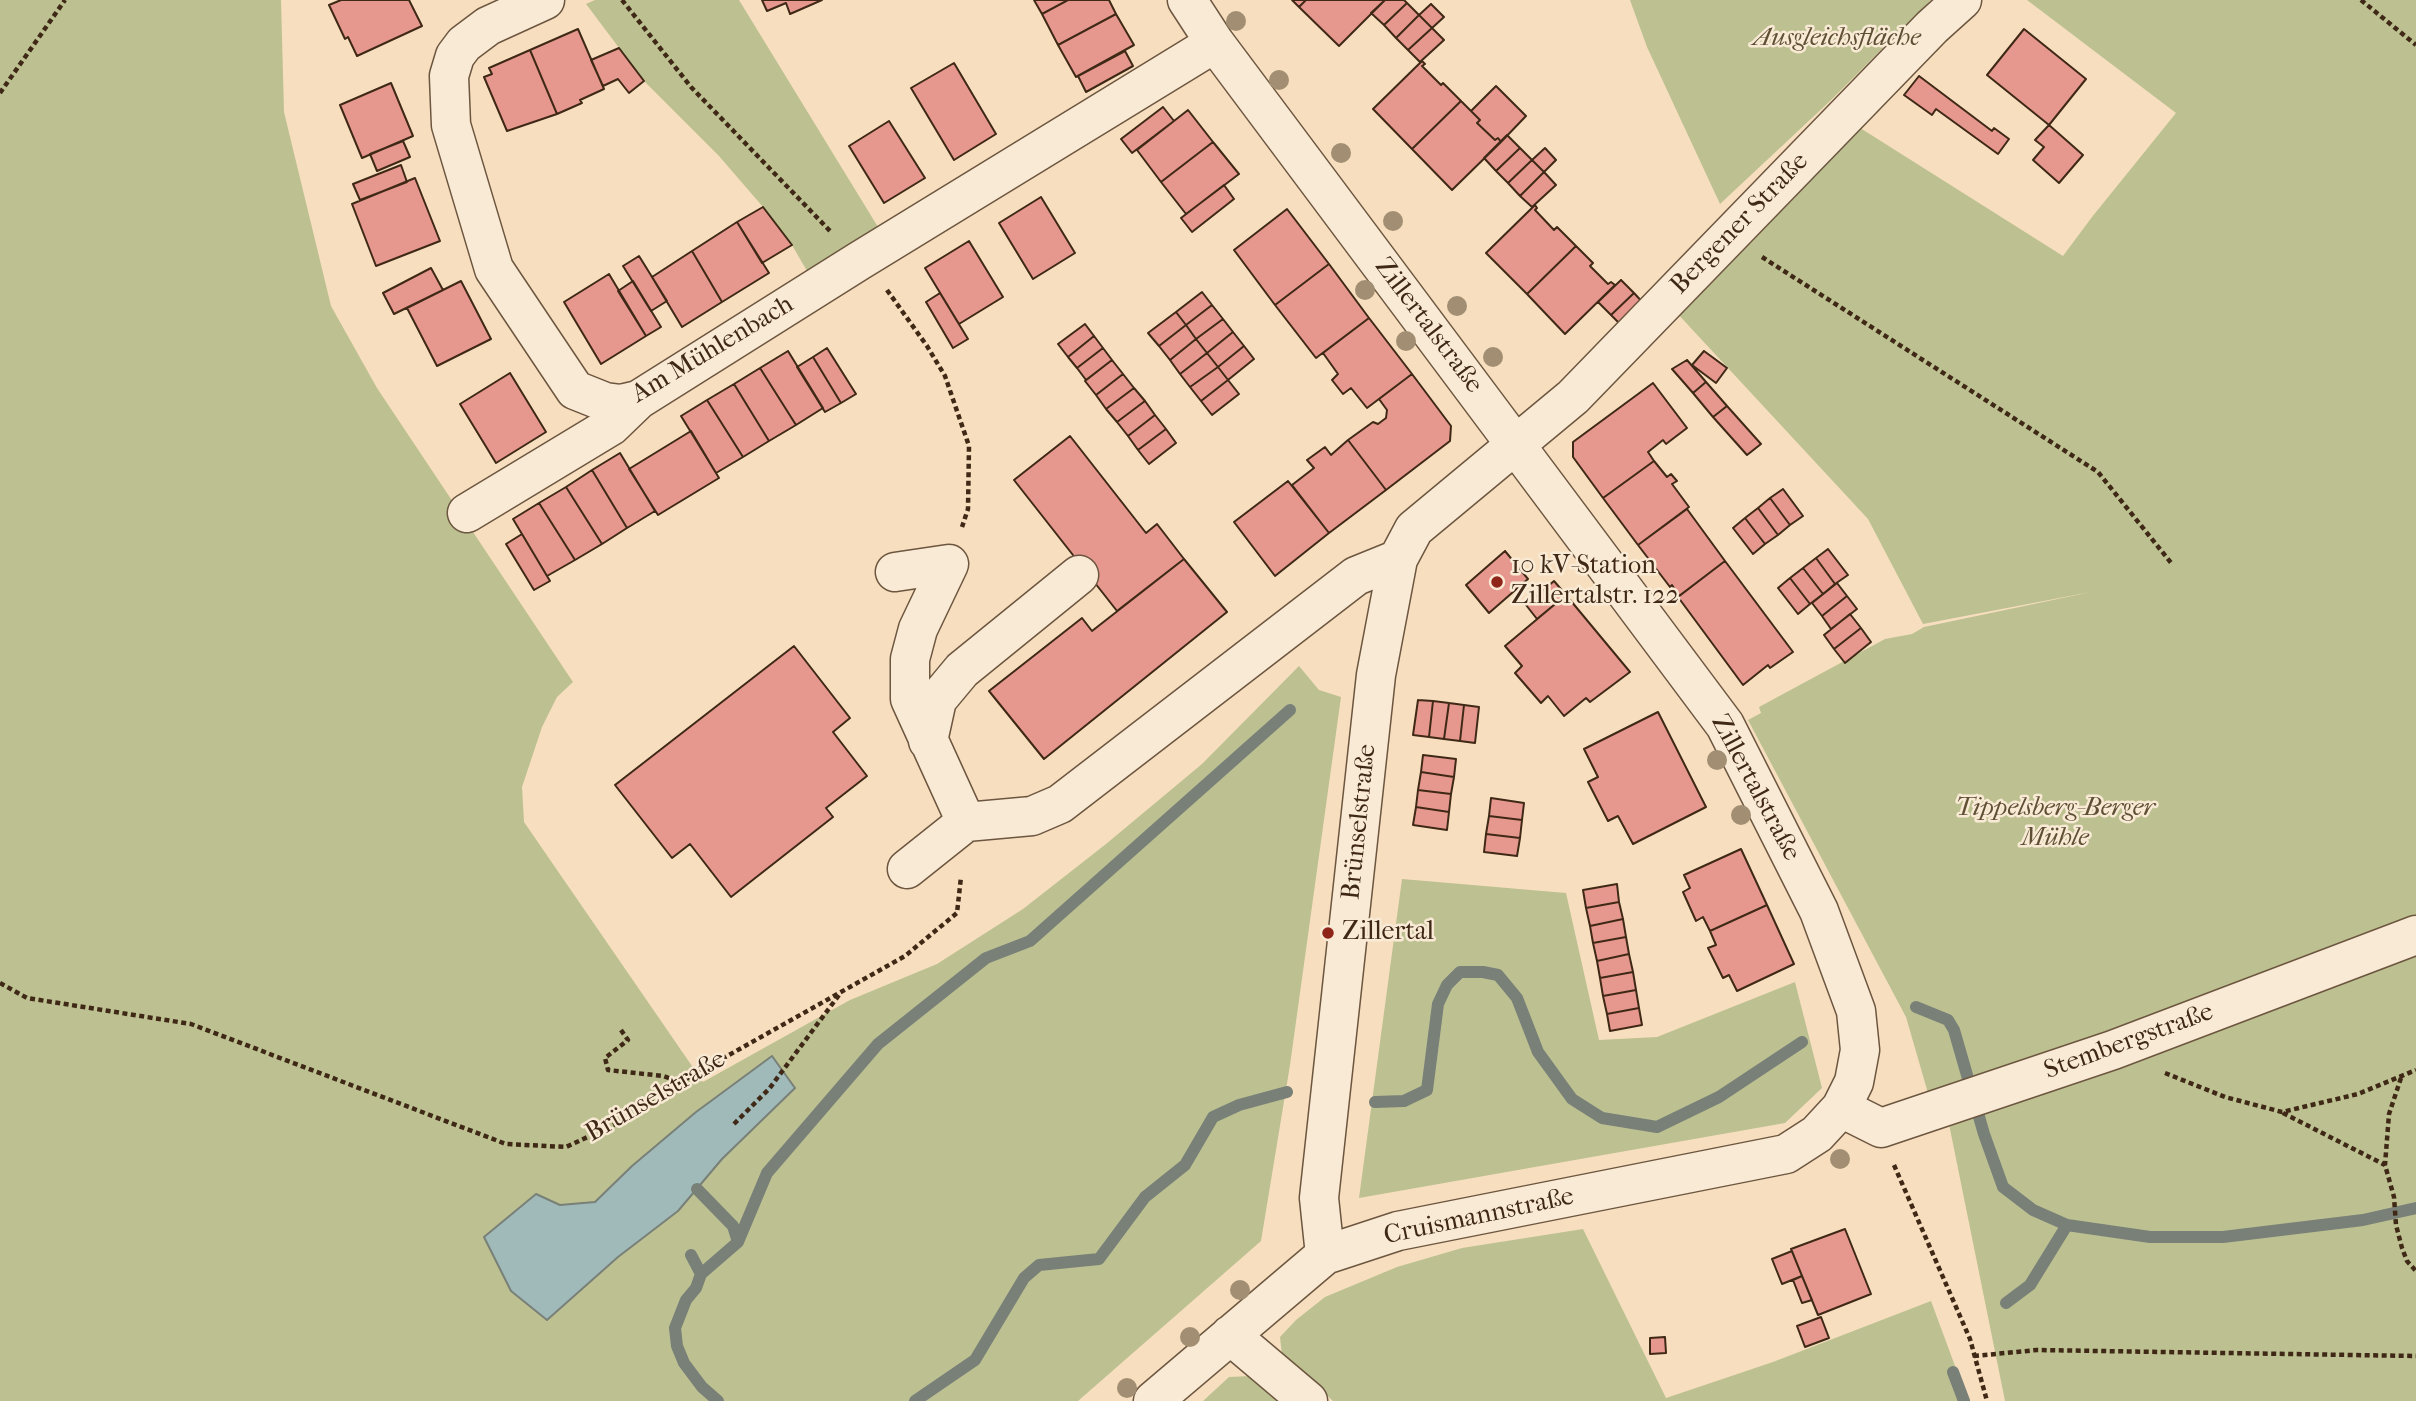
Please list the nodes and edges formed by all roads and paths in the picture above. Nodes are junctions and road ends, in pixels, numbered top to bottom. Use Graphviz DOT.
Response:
graph roads {
  1 [pos="65,0"];
  2 [pos="545,0"];
  3 [pos="622,0"];
  4 [pos="1187,0"];
  5 [pos="1962,0"];
  6 [pos="2361,0"];
  7 [pos="1215,43"];
  8 [pos="2416,45"];
  9 [pos="0,93"];
  10 [pos="1729,236"];
  11 [pos="859,261"];
  12 [pos="638,400"];
  13 [pos="1517,446"];
  14 [pos="467,513"];
  15 [pos="1398,559"];
  16 [pos="949,564"];
  17 [pos="2172,564"];
  18 [pos="895,572"];
  19 [pos="1079,575"];
  20 [pos="929,741"];
  21 [pos="966,822"];
  22 [pos="907,869"];
  23 [pos="2416,935"];
  24 [pos="0,983"];
  25 [pos="839,994"];
  26 [pos="621,1030"];
  27 [pos="2113,1051"];
  28 [pos="2416,1070"];
  29 [pos="2400,1078"];
  30 [pos="681,1082"];
  31 [pos="1841,1108"];
  32 [pos="2282,1112"];
  33 [pos="734,1124"];
  34 [pos="1886,1157"];
  35 [pos="2385,1165"];
  36 [pos="1325,1255"];
  37 [pos="2416,1271"];
  38 [pos="1230,1335"];
  39 [pos="1974,1356"];
  40 [pos="2416,1356"];
  41 [pos="1153,1401"];
  42 [pos="1308,1401"];
  43 [pos="1987,1401"];
  1 -- 9 [label="path"];
  2 -- 12 [label="street, Am Mühlenbach"];
  3 -- 11 [label="path"];
  4 -- 7 [label="street, Zillertalstraße"];
  5 -- 10 [label="street, Bergener Straße"];
  6 -- 8 [label="path"];
  7 -- 11 [label="street, Am Mühlenbach"];
  7 -- 13 [label="street, Zillertalstraße"];
  10 -- 13 [label="street, Bergener Straße"];
  10 -- 17 [label="path"];
  11 -- 12 [label="street, Am Mühlenbach"];
  11 -- 16 [label="path"];
  12 -- 14 [label="street"];
  13 -- 15 [label="street, Brünselstraße"];
  13 -- 31 [label="street, Zillertalstraße"];
  15 -- 21 [label="street"];
  15 -- 36 [label="street, Brünselstraße"];
  16 -- 18 [label="street"];
  16 -- 20 [label="street"];
  19 -- 20 [label="street"];
  20 -- 21 [label="street"];
  21 -- 22 [label="street"];
  21 -- 25 [label="path, Brünselstraße"];
  23 -- 27 [label="street, Stembergstraße"];
  24 -- 30 [label="path, Brünselstraße"];
  25 -- 30 [label="path, Brünselstraße"];
  25 -- 33 [label="path"];
  26 -- 30 [label="path"];
  27 -- 31 [label="street, Stembergstraße"];
  27 -- 32 [label="path"];
  28 -- 29 [label="path"];
  29 -- 32 [label="path"];
  29 -- 35 [label="path"];
  31 -- 36 [label="street, Cruismannstraße"];
  32 -- 35 [label="path"];
  34 -- 39 [label="path"];
  35 -- 37 [label="path"];
  36 -- 38 [label="street, Cruismannstraße"];
  38 -- 41 [label="street, Cruismannstraße"];
  38 -- 42 [label="street"];
  39 -- 40 [label="path"];
  39 -- 43 [label="path"];
}
